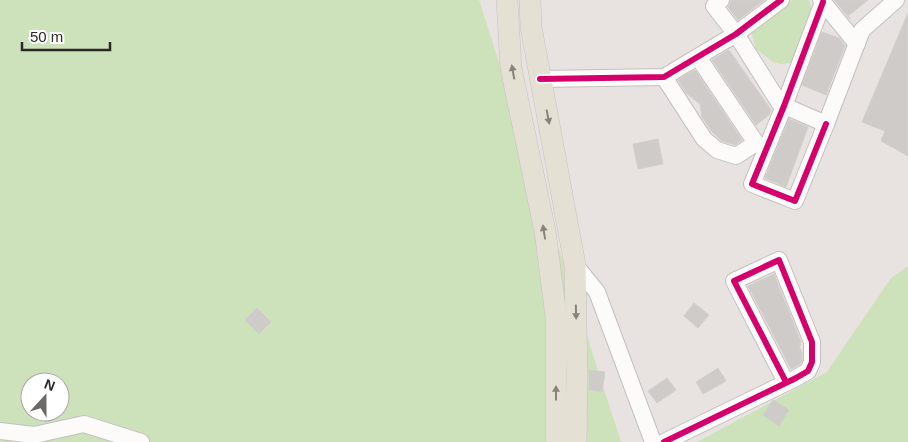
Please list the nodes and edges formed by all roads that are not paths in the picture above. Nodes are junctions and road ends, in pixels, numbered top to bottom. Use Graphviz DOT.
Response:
graph roads {
  1 [pos="507,0"];
  2 [pos="530,0"];
  3 [pos="721,0"];
  4 [pos="781,0"];
  5 [pos="896,0"];
  6 [pos="822,1"];
  7 [pos="736,34"];
  8 [pos="857,44"];
  9 [pos="698,57"];
  10 [pos="664,77"];
  11 [pos="540,79"];
  12 [pos="784,106"];
  13 [pos="826,124"];
  14 [pos="761,145"];
  15 [pos="575,265"];
  16 [pos="786,382"];
  17 [pos="0,431"];
  18 [pos="141,442"];
  19 [pos="556,442"];
  20 [pos="576,442"];
  21 [pos="653,442"];
  22 [pos="664,442"];
  19 -- 1 [label="main road, one-way"];
  2 -- 11 [label="main road"];
  3 -- 7 [label="street"];
  4 -- 7 [label="street"];
  5 -- 8 [label="street"];
  6 -- 8 [label="street"];
  6 -- 12 [label="street"];
  7 -- 9 [label="street"];
  7 -- 12 [label="street"];
  8 -- 13 [label="street"];
  9 -- 10 [label="street"];
  9 -- 14 [label="street"];
  10 -- 11 [label="street"];
  10 -- 14 [label="street"];
  11 -- 15 [label="main road, one-way"];
  12 -- 13 [label="street"];
  12 -- 14 [label="street"];
  13 -- 14 [label="street"];
  15 -- 20 [label="main road, one-way"];
  15 -- 21 [label="street"];
  16 -- 16 [label="street"];
  16 -- 22 [label="street"];
  17 -- 18 [label="street"];
}
